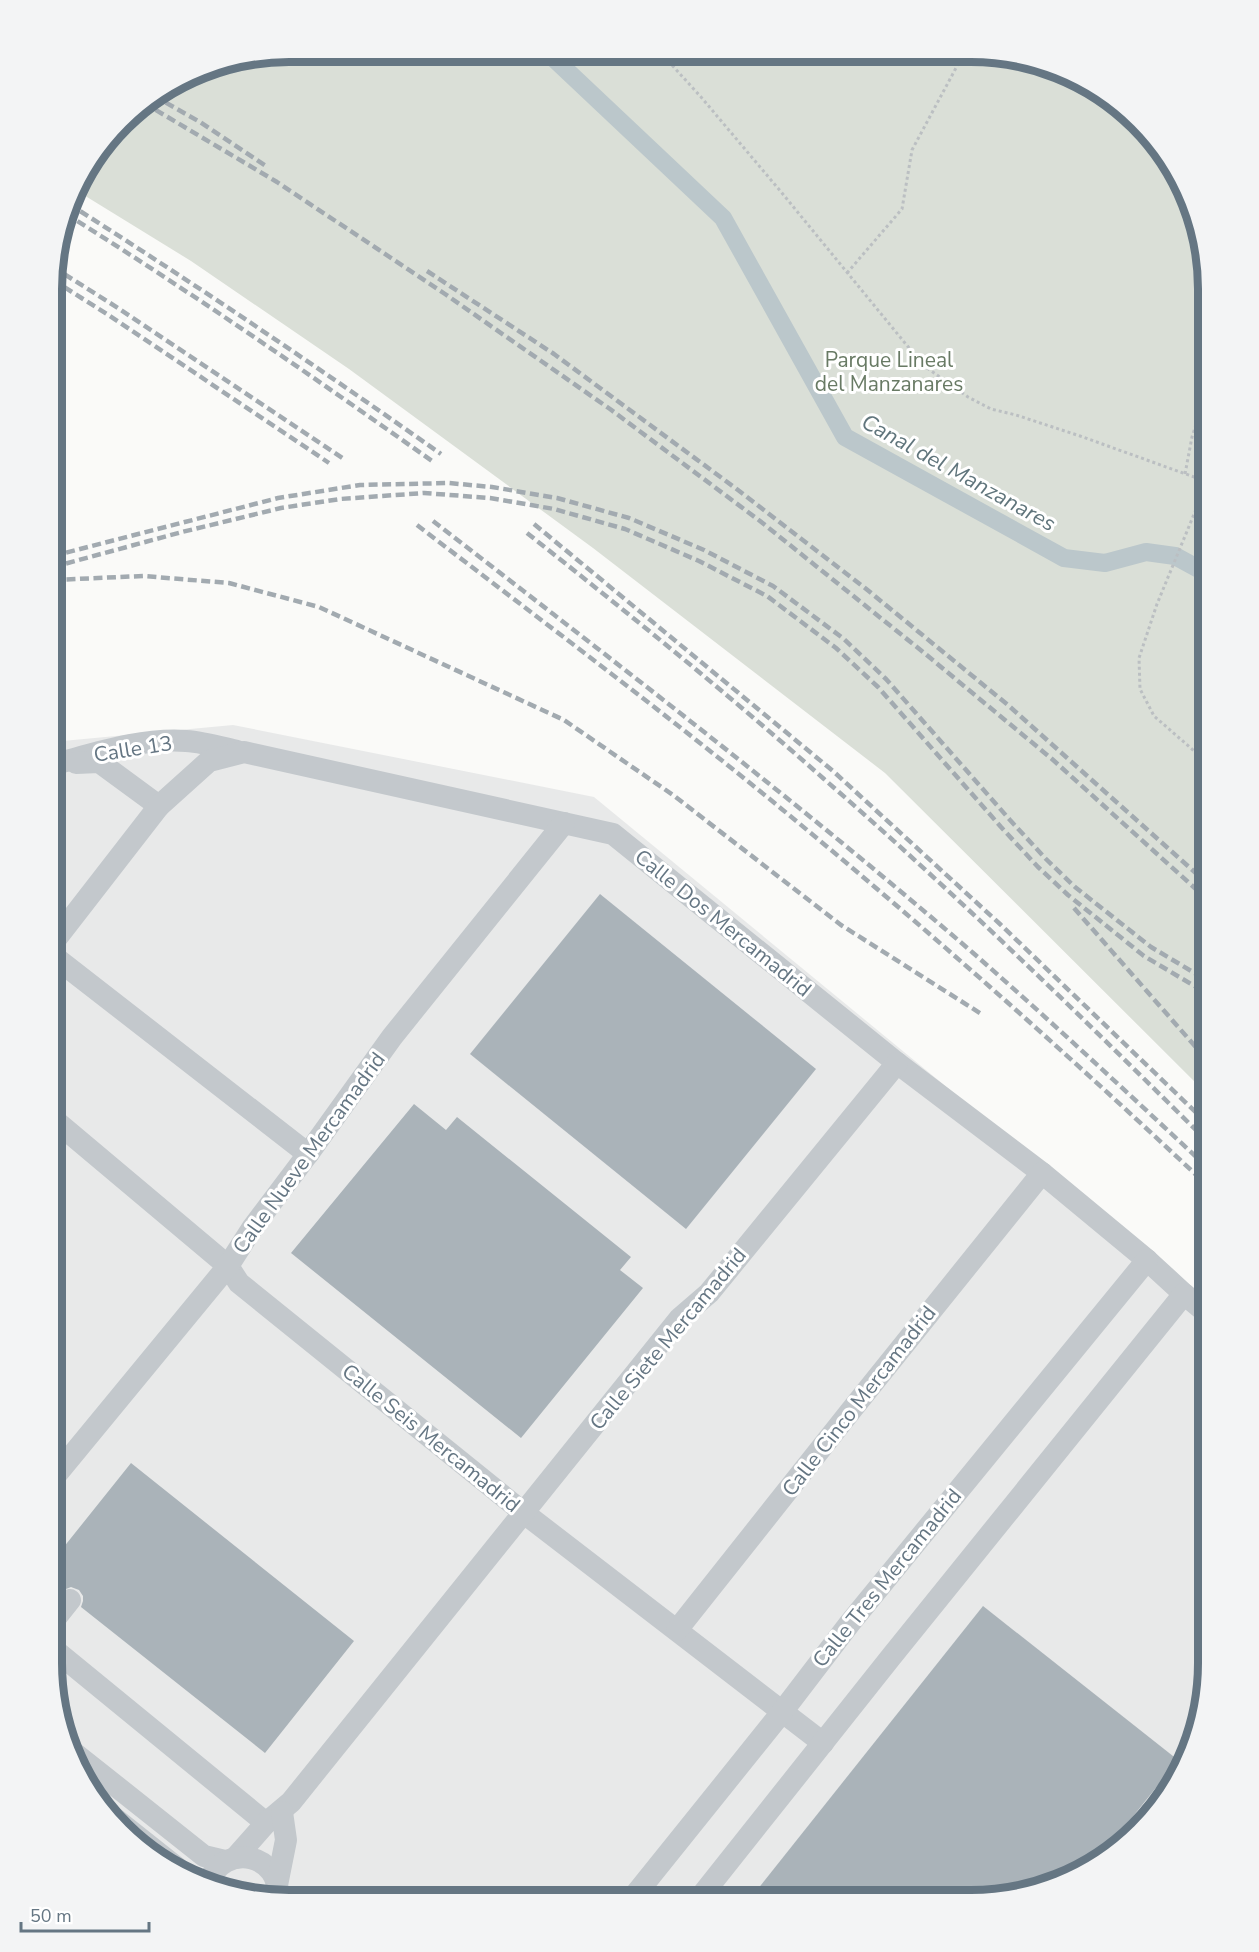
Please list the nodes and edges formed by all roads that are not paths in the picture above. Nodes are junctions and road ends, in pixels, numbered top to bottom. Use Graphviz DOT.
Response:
graph roads {
  1 [pos="244,752"];
  2 [pos="62,762"];
  3 [pos="62,764"];
  4 [pos="159,806"];
  5 [pos="564,823"];
  6 [pos="62,931"];
  7 [pos="62,963"];
  8 [pos="897,1063"];
  9 [pos="62,1126"];
  10 [pos="308,1154"];
  11 [pos="1042,1173"];
  12 [pos="1147,1260"];
  13 [pos="228,1266"];
  14 [pos="1184,1294"];
  15 [pos="1198,1306"];
  16 [pos="62,1468"];
  17 [pos="524,1514"];
  18 [pos="70,1600"];
  19 [pos="62,1610"];
  20 [pos="677,1630"];
  21 [pos="62,1655"];
  22 [pos="782,1712"];
  23 [pos="823,1743"];
  24 [pos="83,1760"];
  25 [pos="274,1817"];
  26 [pos="230,1859"];
  27 [pos="211,1876"];
  28 [pos="277,1890"];
  29 [pos="280,1890"];
  30 [pos="639,1890"];
  31 [pos="706,1890"];
  1 -- 2 [label="lane, Calle 13"];
  1 -- 4 [label="lane, Calle Dos Mercamadrid"];
  1 -- 5 [label="lane, Calle Dos Mercamadrid"];
  3 -- 4 [label="lane, Calle 13"];
  4 -- 6 [label="lane, Calle Dos Mercamadrid"];
  5 -- 8 [label="lane, Calle Dos Mercamadrid"];
  5 -- 10 [label="lane, Calle Nueve Mercamadrid"];
  7 -- 10 [label="lane"];
  8 -- 11 [label="lane, Calle Dos Mercamadrid"];
  8 -- 17 [label="lane, Calle Siete Mercamadrid"];
  9 -- 13 [label="lane, Calle Seis Mercamadrid"];
  10 -- 13 [label="lane, Calle Nueve Mercamadrid"];
  11 -- 12 [label="lane, Calle Dos Mercamadrid"];
  11 -- 20 [label="lane, Calle Cinco Mercamadrid"];
  12 -- 14 [label="lane, Calle Dos Mercamadrid"];
  12 -- 22 [label="lane, Calle Tres Mercamadrid"];
  13 -- 16 [label="lane, Calle Nueve Mercamadrid"];
  13 -- 17 [label="lane, Calle Seis Mercamadrid"];
  14 -- 15 [label="lane, Calle Dos Mercamadrid"];
  14 -- 23 [label="lane"];
  17 -- 20 [label="lane, Calle Seis Mercamadrid"];
  17 -- 25 [label="lane, Calle Siete Mercamadrid"];
  18 -- 19 [label="lane"];
  20 -- 22 [label="lane, Calle Seis Mercamadrid"];
  21 -- 25 [label="lane"];
  22 -- 23 [label="lane, Calle Seis Mercamadrid"];
  22 -- 30 [label="lane, Calle Tres Mercamadrid"];
  23 -- 31 [label="lane"];
  24 -- 26 [label="lane"];
  25 -- 26 [label="lane, Calle Siete Mercamadrid"];
  25 -- 29 [label="lane"];
  26 -- 27 [label="lane, Calle Siete Mercamadrid"];
  26 -- 28 [label="lane"];
}
